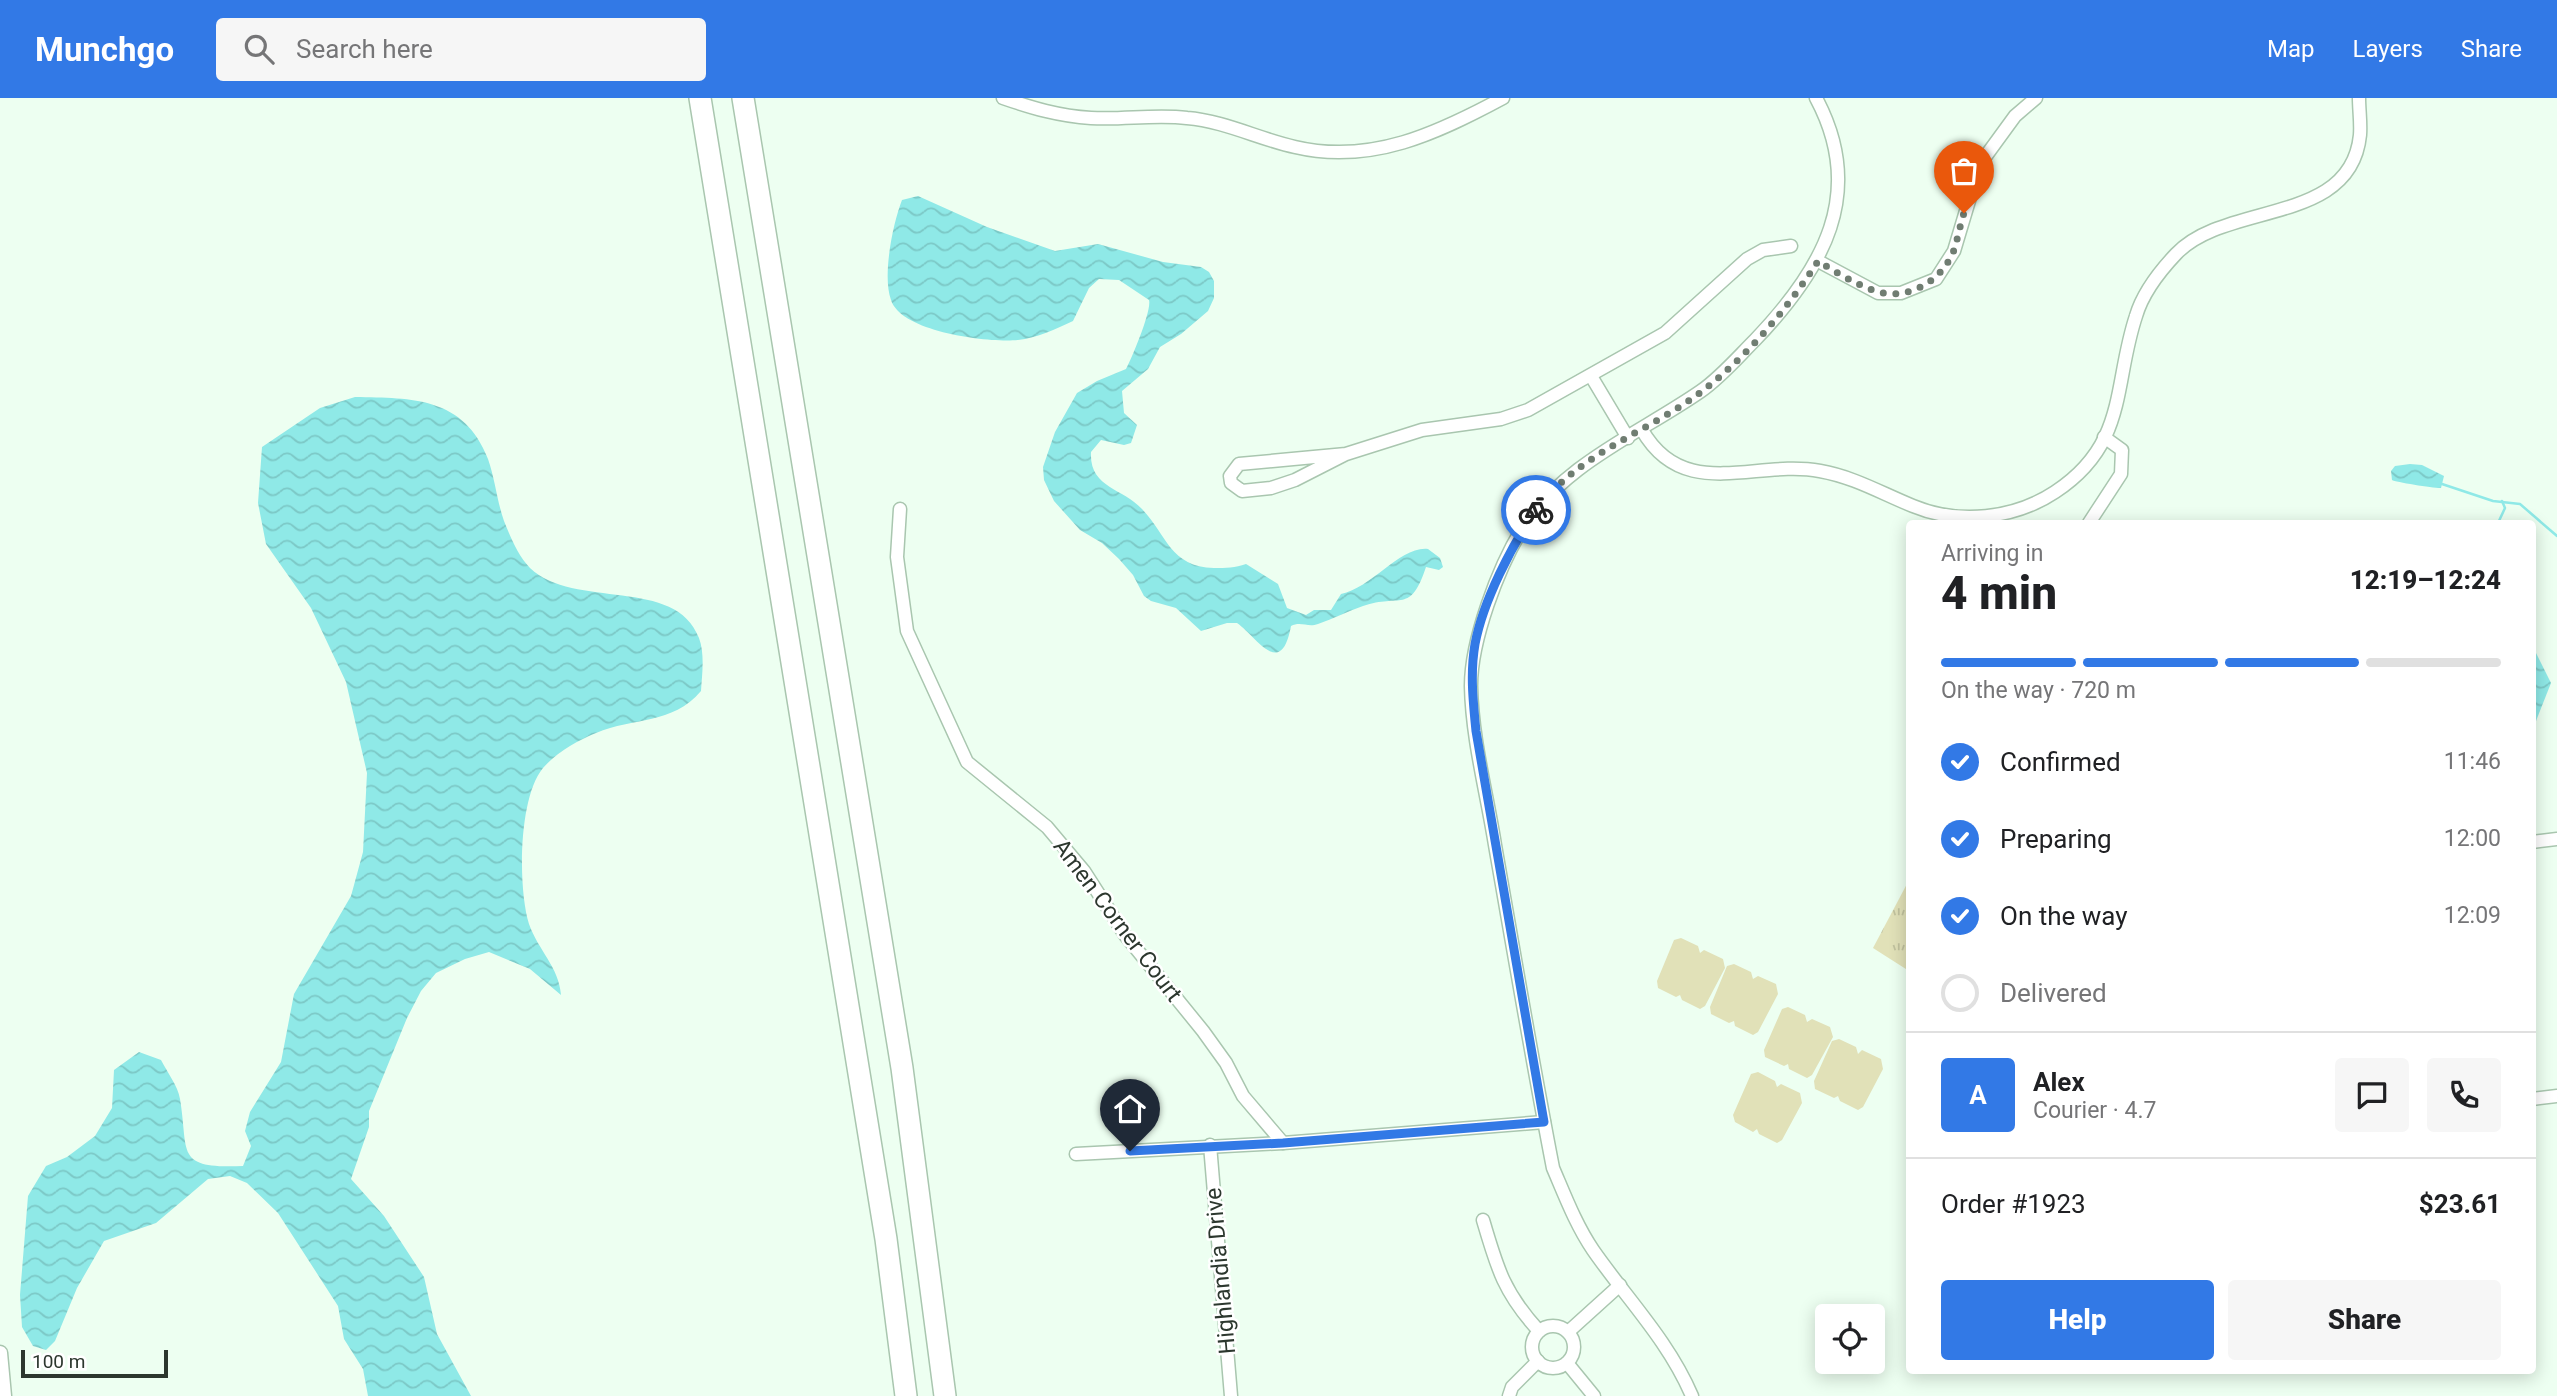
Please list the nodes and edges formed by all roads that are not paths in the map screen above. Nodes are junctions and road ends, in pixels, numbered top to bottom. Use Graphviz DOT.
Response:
graph roads {
  1 [pos="700,98"];
  2 [pos="743,98"];
  3 [pos="1003,98"];
  4 [pos="1503,98"];
  5 [pos="1816,98"];
  6 [pos="2036,98"];
  7 [pos="2359,98"];
  8 [pos="1791,246"];
  9 [pos="1818,261"];
  10 [pos="1591,376"];
  11 [pos="1642,430"];
  12 [pos="1628,438"];
  13 [pos="2105,438"];
  14 [pos="1346,454"];
  15 [pos="900,509"];
  16 [pos="1982,520"];
  17 [pos="2091,520"];
  18 [pos="2557,839"];
  19 [pos="2536,842"];
  20 [pos="2557,1096"];
  21 [pos="2536,1098"];
  22 [pos="1544,1122"];
  23 [pos="1283,1143"];
  24 [pos="1210,1145"];
  25 [pos="1076,1154"];
  26 [pos="1483,1220"];
  27 [pos="1620,1285"];
  28 [pos="1539,1331"];
  29 [pos="1568,1332"];
  30 [pos="0,1353"];
  31 [pos="1538,1361"];
  32 [pos="1567,1363"];
  33 [pos="4,1396"];
  34 [pos="906,1396"];
  35 [pos="945,1396"];
  36 [pos="1231,1396"];
  37 [pos="1508,1396"];
  38 [pos="1594,1396"];
  39 [pos="1692,1396"];
  1 -- 34 [label="highway"];
  2 -- 35 [label="highway"];
  3 -- 4 [label="street"];
  5 -- 9 [label="street"];
  6 -- 9 [label="street"];
  7 -- 13 [label="street"];
  8 -- 10 [label="street"];
  9 -- 11 [label="street"];
  10 -- 12 [label="street"];
  10 -- 14 [label="street"];
  11 -- 12 [label="street"];
  11 -- 16 [label="street"];
  12 -- 22 [label="street"];
  13 -- 16 [label="street"];
  13 -- 17 [label="street"];
  14 -- 14 [label="street"];
  15 -- 23 [label="street, Amen Corner Court"];
  18 -- 19 [label="street"];
  20 -- 21 [label="street"];
  22 -- 23 [label="street"];
  22 -- 27 [label="street"];
  23 -- 24 [label="street"];
  24 -- 25 [label="street"];
  24 -- 36 [label="street, Highlandia Drive"];
  26 -- 28 [label="street"];
  27 -- 29 [label="street"];
  27 -- 39 [label="street"];
  28 -- 29 [label="street"];
  28 -- 31 [label="street"];
  29 -- 32 [label="street"];
  30 -- 33 [label="street"];
  31 -- 32 [label="street"];
  31 -- 37 [label="street"];
  32 -- 38 [label="street"];
}
